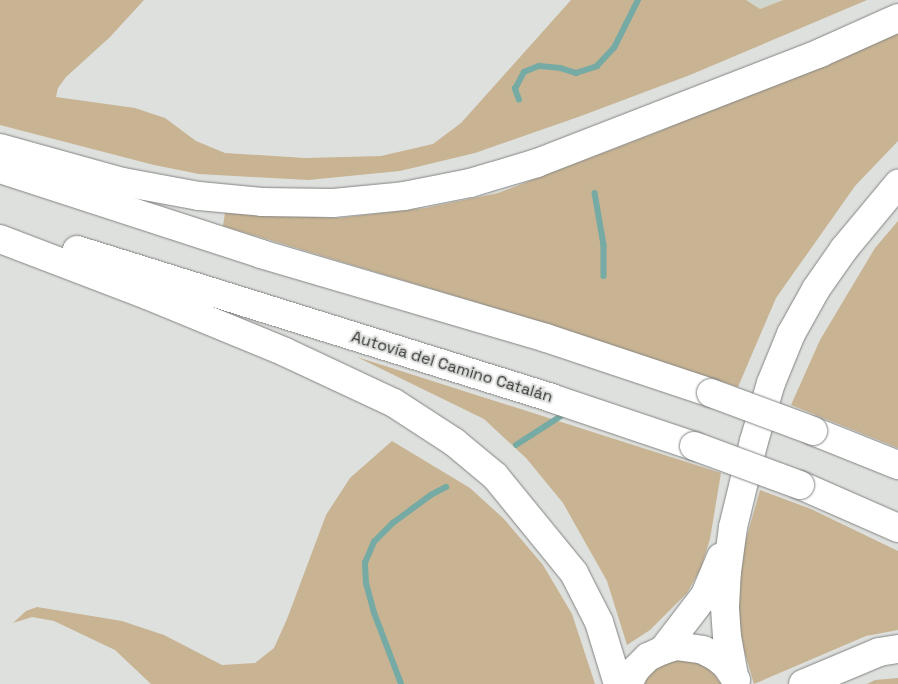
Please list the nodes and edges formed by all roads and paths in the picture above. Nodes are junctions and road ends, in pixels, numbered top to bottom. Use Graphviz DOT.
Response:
graph roads {
  1 [pos="898,18"];
  2 [pos="0,148"];
  3 [pos="0,169"];
  4 [pos="898,184"];
  5 [pos="0,224"];
  6 [pos="0,239"];
  7 [pos="898,466"];
  8 [pos="733,527"];
  9 [pos="898,528"];
  10 [pos="898,649"];
  11 [pos="663,650"];
  12 [pos="736,680"];
  13 [pos="618,684"];
  14 [pos="628,684"];
  15 [pos="803,684"];
  1 -- 2 [label="main road"];
  3 -- 7 [label="main road, bridge"];
  4 -- 8 [label="main road"];
  5 -- 9 [label="main road, Autovía del Camino Catalán, bridge"];
  6 -- 13 [label="main road"];
  8 -- 11 [label="main road"];
  8 -- 12 [label="main road"];
  10 -- 15 [label="main road"];
  11 -- 12 [label="main road"];
  11 -- 14 [label="main road"];
}
